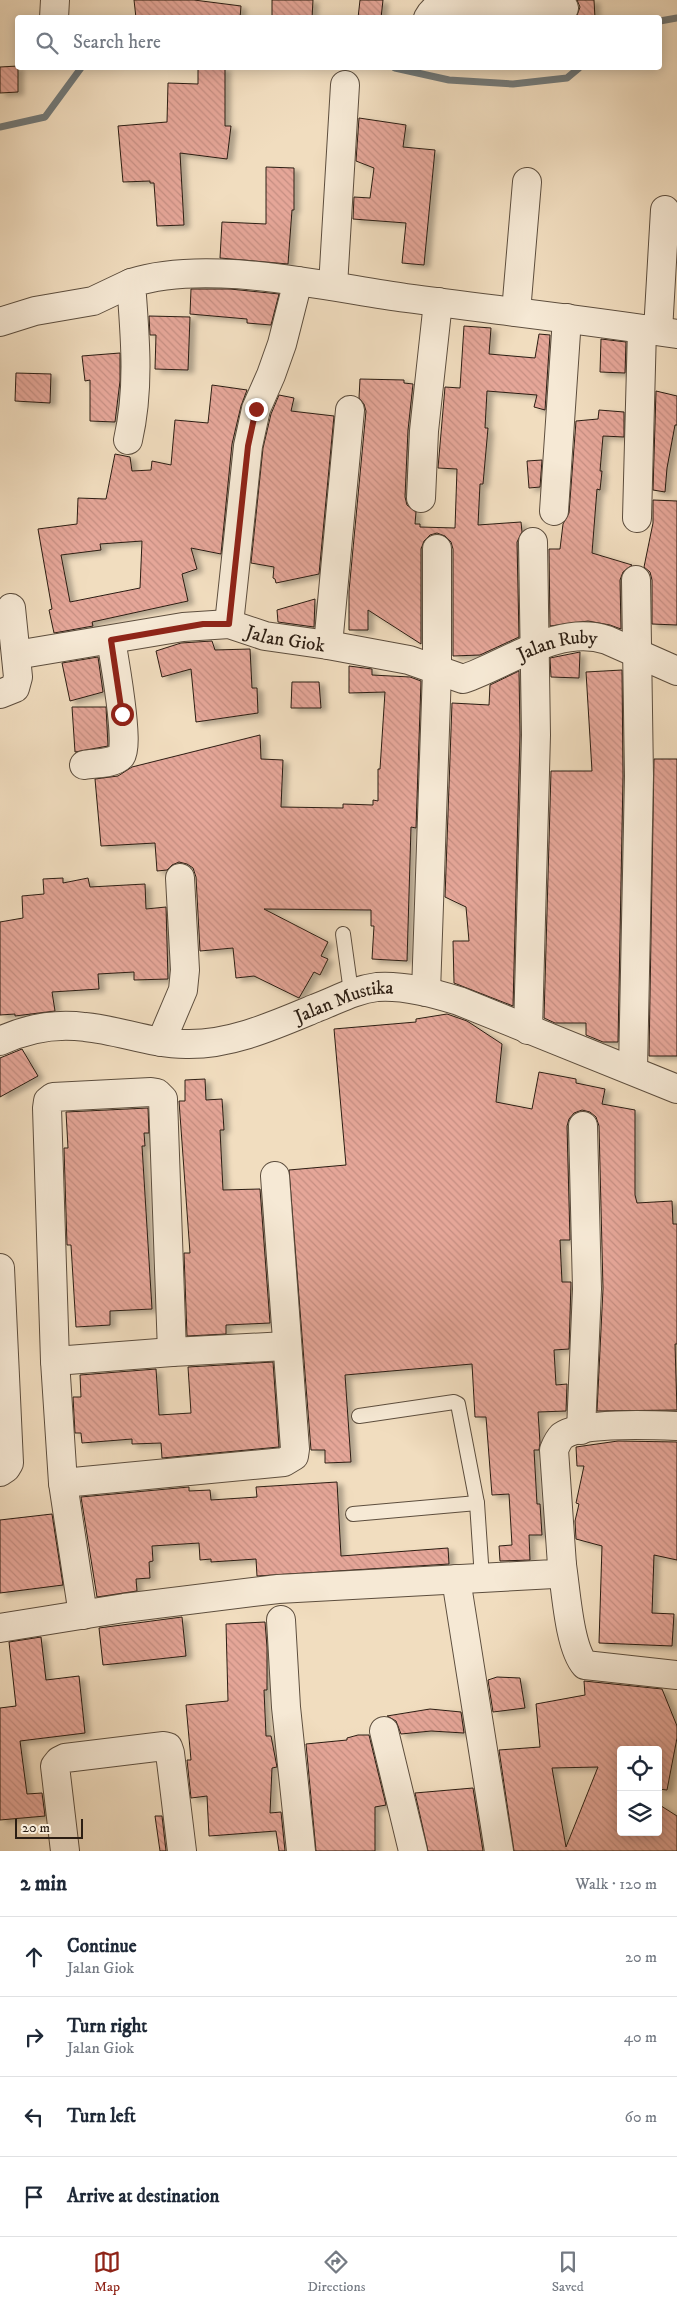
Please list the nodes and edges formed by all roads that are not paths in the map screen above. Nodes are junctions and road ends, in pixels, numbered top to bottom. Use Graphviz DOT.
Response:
graph roads {
  1 [pos="55,0"];
  2 [pos="482,1"];
  3 [pos="564,8"];
  4 [pos="54,15"];
  5 [pos="430,15"];
  6 [pos="345,85"];
  7 [pos="527,182"];
  8 [pos="665,210"];
  9 [pos="298,281"];
  10 [pos="131,283"];
  11 [pos="333,286"];
  12 [pos="438,302"];
  13 [pos="516,312"];
  14 [pos="567,318"];
  15 [pos="0,322"];
  16 [pos="659,331"];
  17 [pos="350,410"];
  18 [pos="128,440"];
  19 [pos="421,498"];
  20 [pos="554,511"];
  21 [pos="637,518"];
  22 [pos="533,542"];
  23 [pos="436,549"];
  24 [pos="636,580"];
  25 [pos="11,608"];
  26 [pos="229,624"];
  27 [pos="111,640"];
  28 [pos="328,645"];
  29 [pos="535,649"];
  30 [pos="638,653"];
  31 [pos="16,655"];
  32 [pos="437,671"];
  33 [pos="677,672"];
  34 [pos="0,694"];
  35 [pos="84,765"];
  36 [pos="180,878"];
  37 [pos="343,934"];
  38 [pos="351,992"];
  39 [pos="426,992"];
  40 [pos="528,1030"];
  41 [pos="0,1041"];
  42 [pos="161,1042"];
  43 [pos="633,1070"];
  44 [pos="677,1089"];
  45 [pos="583,1126"];
  46 [pos="275,1176"];
  47 [pos="0,1268"];
  48 [pos="286,1346"];
  49 [pos="172,1352"];
  50 [pos="55,1361"];
  51 [pos="359,1416"];
  52 [pos="677,1426"];
  53 [pos="581,1430"];
  54 [pos="0,1472"];
  55 [pos="63,1483"];
  56 [pos="478,1503"];
  57 [pos="353,1514"];
  58 [pos="562,1565"];
  59 [pos="469,1579"];
  60 [pos="83,1615"];
  61 [pos="281,1620"];
  62 [pos="0,1628"];
  63 [pos="677,1675"];
  64 [pos="384,1731"];
  65 [pos="65,1851"];
  66 [pos="182,1851"];
  67 [pos="301,1851"];
  68 [pos="413,1851"];
  69 [pos="499,1851"];
  1 -- 4 [label="street"];
  2 -- 3 [label="street"];
  2 -- 5 [label="street"];
  6 -- 11 [label="street"];
  7 -- 13 [label="street"];
  8 -- 16 [label="street"];
  9 -- 10 [label="street"];
  9 -- 11 [label="street"];
  9 -- 26 [label="street"];
  10 -- 15 [label="street"];
  10 -- 18 [label="street"];
  11 -- 12 [label="street"];
  12 -- 13 [label="street"];
  12 -- 19 [label="street"];
  13 -- 14 [label="street"];
  14 -- 16 [label="street"];
  14 -- 20 [label="street"];
  16 -- 21 [label="street"];
  17 -- 28 [label="street"];
  22 -- 29 [label="street"];
  23 -- 32 [label="street"];
  24 -- 30 [label="street"];
  25 -- 31 [label="street"];
  26 -- 27 [label="street, Jalan Giok"];
  26 -- 28 [label="street, Jalan Giok"];
  27 -- 31 [label="street, Jalan Giok"];
  27 -- 35 [label="street"];
  28 -- 32 [label="street, Jalan Giok"];
  29 -- 30 [label="street, Jalan Ruby"];
  29 -- 32 [label="street, Jalan Ruby"];
  29 -- 40 [label="street"];
  30 -- 33 [label="street, Jalan Ruby"];
  30 -- 43 [label="street"];
  31 -- 34 [label="street"];
  32 -- 39 [label="street"];
  36 -- 42 [label="street"];
  37 -- 38 [label="lane"];
  38 -- 39 [label="street, Jalan Mustika"];
  38 -- 42 [label="street, Jalan Mustika"];
  39 -- 40 [label="street, Jalan Mustika"];
  40 -- 43 [label="street, Jalan Mustika"];
  41 -- 42 [label="street, Jalan Mustika"];
  43 -- 44 [label="street, Jalan Mustika"];
  45 -- 53 [label="street"];
  46 -- 48 [label="street"];
  47 -- 54 [label="street"];
  48 -- 49 [label="street"];
  48 -- 55 [label="street"];
  49 -- 50 [label="street"];
  49 -- 50 [label="street"];
  50 -- 55 [label="street"];
  51 -- 56 [label="lane"];
  52 -- 53 [label="street"];
  53 -- 58 [label="street"];
  55 -- 60 [label="street"];
  56 -- 57 [label="lane"];
  56 -- 59 [label="lane"];
  58 -- 59 [label="street"];
  58 -- 63 [label="street"];
  59 -- 60 [label="street"];
  59 -- 69 [label="street"];
  60 -- 62 [label="street"];
  61 -- 67 [label="street"];
  64 -- 68 [label="street"];
  65 -- 66 [label="street"];
}
